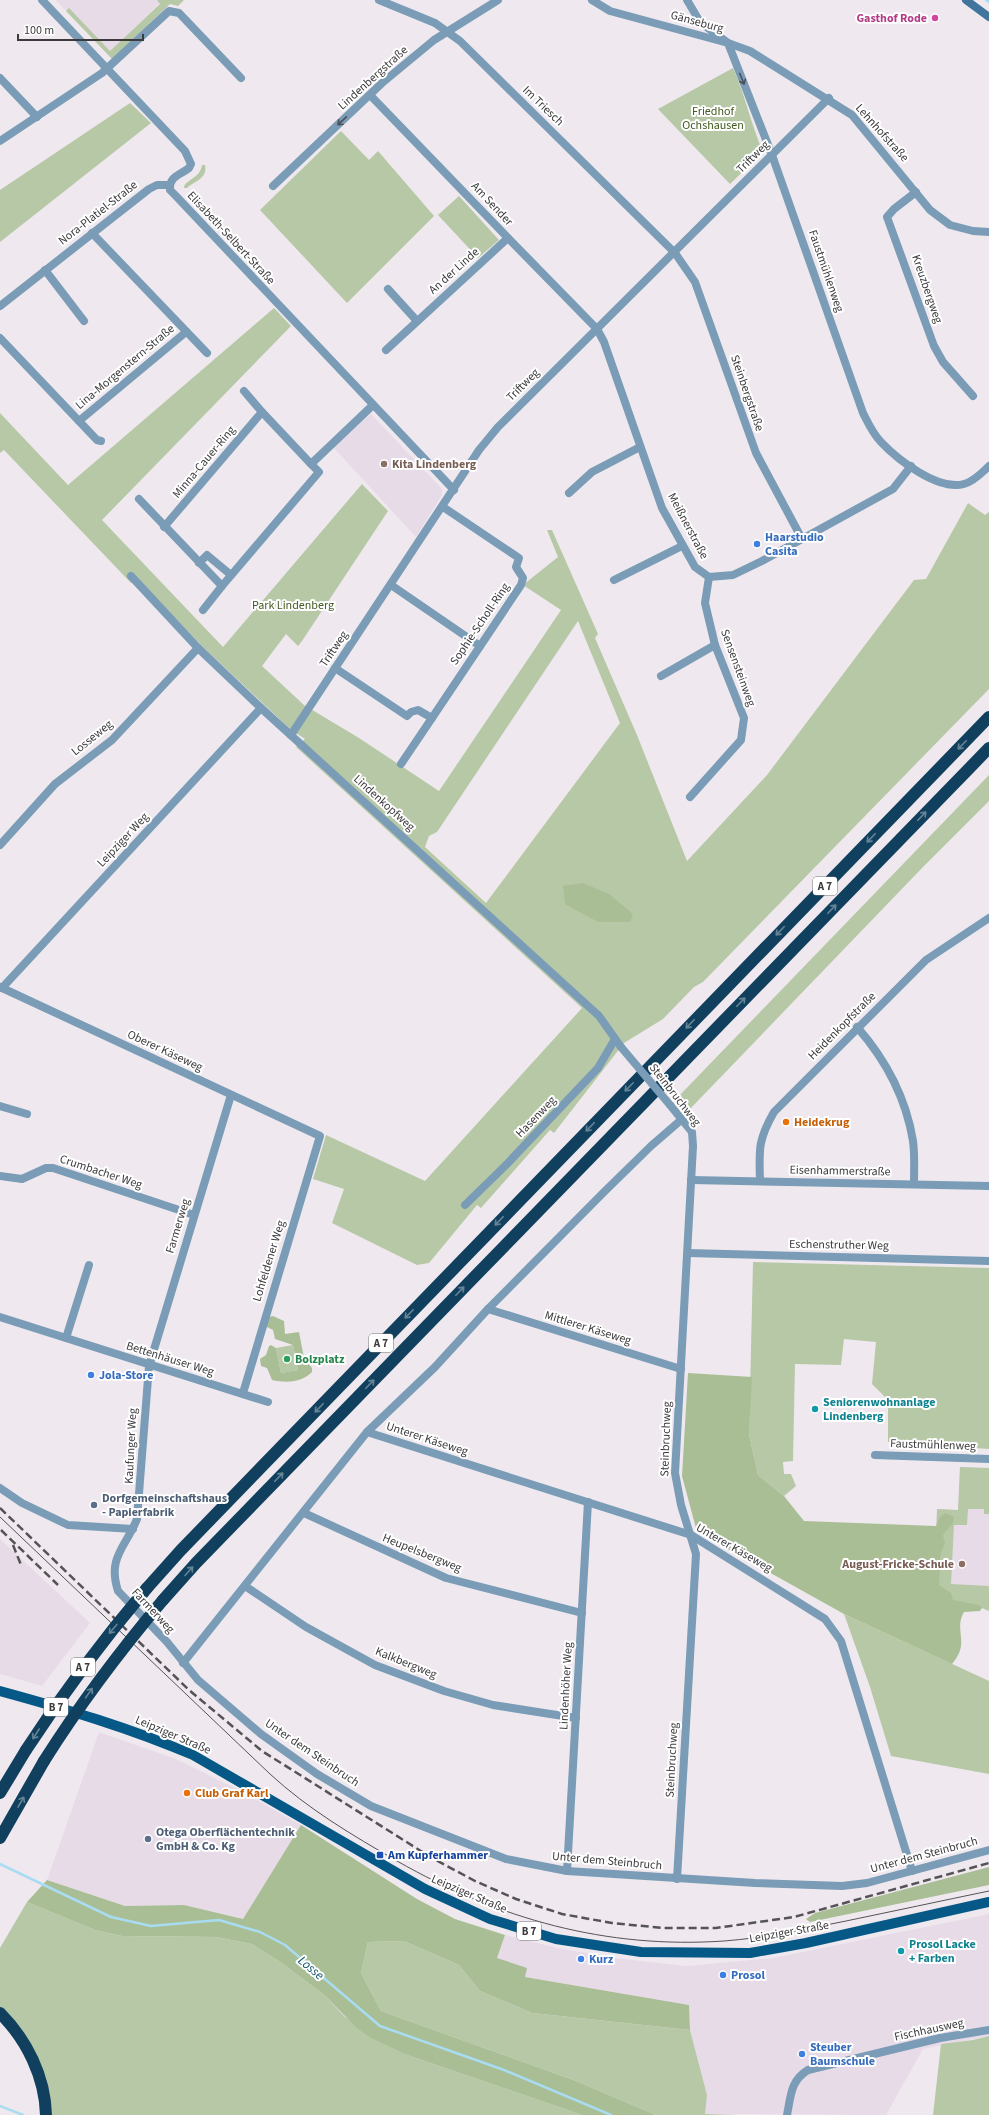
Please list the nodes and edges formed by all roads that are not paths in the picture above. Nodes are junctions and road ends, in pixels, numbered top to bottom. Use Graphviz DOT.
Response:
graph roads {
  1 [pos="42,0"];
  2 [pos="378,0"];
  3 [pos="498,0"];
  4 [pos="592,0"];
  5 [pos="687,0"];
  6 [pos="966,0"];
  7 [pos="989,17"];
  8 [pos="447,31"];
  9 [pos="728,42"];
  10 [pos="107,68"];
  11 [pos="0,78"];
  12 [pos="241,78"];
  13 [pos="370,95"];
  14 [pos="829,98"];
  15 [pos="36,117"];
  16 [pos="0,141"];
  17 [pos="772,155"];
  18 [pos="170,185"];
  19 [pos="273,186"];
  20 [pos="916,192"];
  21 [pos="989,232"];
  22 [pos="92,233"];
  23 [pos="508,238"];
  24 [pos="675,252"];
  25 [pos="45,270"];
  26 [pos="388,289"];
  27 [pos="0,306"];
  28 [pos="84,321"];
  29 [pos="417,321"];
  30 [pos="597,329"];
  31 [pos="186,332"];
  32 [pos="0,338"];
  33 [pos="386,350"];
  34 [pos="208,353"];
  35 [pos="244,391"];
  36 [pos="973,396"];
  37 [pos="373,404"];
  38 [pos="262,412"];
  39 [pos="79,421"];
  40 [pos="101,441"];
  41 [pos="640,447"];
  42 [pos="311,464"];
  43 [pos="911,466"];
  44 [pos="989,466"];
  45 [pos="454,490"];
  46 [pos="569,493"];
  47 [pos="139,499"];
  48 [pos="443,507"];
  49 [pos="164,527"];
  50 [pos="802,539"];
  51 [pos="682,546"];
  52 [pos="198,563"];
  53 [pos="231,575"];
  54 [pos="131,576"];
  55 [pos="709,577"];
  56 [pos="614,580"];
  57 [pos="391,585"];
  58 [pos="222,586"];
  59 [pos="203,610"];
  60 [pos="715,645"];
  61 [pos="480,646"];
  62 [pos="198,648"];
  63 [pos="335,668"];
  64 [pos="661,676"];
  65 [pos="261,708"];
  66 [pos="989,717"];
  67 [pos="432,718"];
  68 [pos="291,735"];
  69 [pos="989,748"];
  70 [pos="401,764"];
  71 [pos="690,797"];
  72 [pos="0,845"];
  73 [pos="989,918"];
  74 [pos="1,988"];
  75 [pos="857,1027"];
  76 [pos="615,1039"];
  77 [pos="621,1048"];
  78 [pos="231,1095"];
  79 [pos="0,1106"];
  80 [pos="27,1114"];
  81 [pos="681,1120"];
  82 [pos="320,1136"];
  83 [pos="0,1176"];
  84 [pos="691,1180"];
  85 [pos="760,1181"];
  86 [pos="914,1184"];
  87 [pos="989,1186"];
  88 [pos="466,1205"];
  89 [pos="194,1215"];
  90 [pos="688,1253"];
  91 [pos="989,1261"];
  92 [pos="89,1265"];
  93 [pos="488,1309"];
  94 [pos="0,1317"];
  95 [pos="66,1338"];
  96 [pos="149,1366"];
  97 [pos="681,1369"];
  98 [pos="243,1393"];
  99 [pos="268,1402"];
  100 [pos="367,1432"];
  101 [pos="875,1455"];
  102 [pos="989,1459"];
  103 [pos="0,1488"];
  104 [pos="588,1502"];
  105 [pos="304,1513"];
  106 [pos="133,1529"];
  107 [pos="691,1535"];
  108 [pos="245,1586"];
  109 [pos="582,1613"];
  110 [pos="183,1663"];
  111 [pos="198,1680"];
  112 [pos="0,1691"];
  113 [pos="576,1718"];
  114 [pos="0,1793"];
  115 [pos="1,1837"];
  116 [pos="989,1850"];
  117 [pos="567,1871"];
  118 [pos="912,1872"];
  119 [pos="677,1879"];
  120 [pos="989,1902"];
  121 [pos="0,2013"];
  122 [pos="0,2021"];
  123 [pos="989,2030"];
  124 [pos="40,2115"];
  125 [pos="46,2115"];
  126 [pos="787,2115"];
  1 -- 10 [label="street"];
  2 -- 8 [label="street, Im Triesch"];
  3 -- 8 [label="street, Lindenbergstraße"];
  4 -- 9 [label="street, Gänseburg"];
  5 -- 9 [label="street"];
  6 -- 7 [label="main road"];
  8 -- 13 [label="street, Lindenbergstraße"];
  8 -- 24 [label="street, Im Triesch"];
  9 -- 14 [label="street, Lehnhofstraße"];
  9 -- 17 [label="street, Faustmühlenweg, one-way"];
  10 -- 12 [label="street"];
  10 -- 15 [label="street"];
  10 -- 18 [label="street"];
  11 -- 15 [label="street"];
  13 -- 19 [label="street, Lindenbergstraße, one-way"];
  13 -- 23 [label="street, Am Sender"];
  14 -- 17 [label="street, Triftweg"];
  14 -- 20 [label="street, Lehnhofstraße"];
  15 -- 16 [label="street"];
  17 -- 24 [label="street, Triftweg"];
  17 -- 43 [label="street, Faustmühlenweg"];
  18 -- 22 [label="street, Nora-Platiel-Straße"];
  18 -- 37 [label="street, Elisabeth-Selbert-Straße"];
  20 -- 21 [label="street, Lehnhofstraße"];
  20 -- 36 [label="street, Kreuzbergweg"];
  22 -- 25 [label="street, Nora-Platiel-Straße"];
  22 -- 31 [label="street, Lina-Morgenstern-Straße"];
  23 -- 29 [label="street, An der Linde"];
  23 -- 30 [label="street, Am Sender"];
  24 -- 30 [label="street, Triftweg"];
  24 -- 50 [label="street, Steinbergstraße"];
  25 -- 27 [label="street, Nora-Platiel-Straße"];
  25 -- 28 [label="street"];
  26 -- 29 [label="street"];
  29 -- 33 [label="street, An der Linde"];
  30 -- 41 [label="street, Meißnerstraße"];
  30 -- 45 [label="street, Triftweg"];
  31 -- 34 [label="street, Lina-Morgenstern-Straße"];
  31 -- 39 [label="street, Lina-Morgenstern-Straße"];
  32 -- 39 [label="street, Lina-Morgenstern-Straße"];
  35 -- 38 [label="street"];
  37 -- 42 [label="street"];
  37 -- 45 [label="street, Elisabeth-Selbert-Straße"];
  38 -- 42 [label="street"];
  38 -- 49 [label="street, Minna-Cauer-Ring"];
  39 -- 40 [label="street, Lina-Morgenstern-Straße"];
  41 -- 46 [label="street"];
  41 -- 51 [label="street, Meißnerstraße"];
  42 -- 53 [label="street"];
  43 -- 44 [label="street, Faustmühlenweg"];
  43 -- 50 [label="street"];
  45 -- 48 [label="street, Triftweg"];
  47 -- 49 [label="street"];
  48 -- 57 [label="street, Triftweg"];
  48 -- 61 [label="street, Sophie-Scholl-Ring"];
  49 -- 52 [label="street"];
  50 -- 55 [label="street"];
  51 -- 55 [label="street, Meißnerstraße"];
  51 -- 56 [label="street"];
  52 -- 53 [label="street"];
  52 -- 58 [label="street"];
  53 -- 58 [label="street"];
  54 -- 62 [label="street, Lindenkopfweg"];
  55 -- 60 [label="street, Sensensteinweg"];
  57 -- 61 [label="street"];
  57 -- 63 [label="street, Triftweg"];
  58 -- 59 [label="street"];
  60 -- 64 [label="street"];
  60 -- 71 [label="street, Sensensteinweg"];
  61 -- 67 [label="street, Sophie-Scholl-Ring"];
  62 -- 65 [label="street, Lindenkopfweg"];
  62 -- 72 [label="street, Losseweg"];
  63 -- 67 [label="street"];
  63 -- 68 [label="street, Triftweg"];
  65 -- 68 [label="street, Lindenkopfweg"];
  65 -- 74 [label="street, Leipziger Weg"];
  66 -- 114 [label="highway, A 7, one-way, bridge"];
  67 -- 70 [label="street, Sophie-Scholl-Ring"];
  68 -- 76 [label="street, Lindenkopfweg"];
  115 -- 69 [label="highway, A 7, one-way, bridge"];
  73 -- 75 [label="street, Heidenkopfstraße"];
  74 -- 78 [label="street, Oberer Käseweg"];
  75 -- 85 [label="street, Heidenkopfstraße"];
  75 -- 86 [label="street"];
  76 -- 77 [label="street, Lindenkopfweg"];
  76 -- 88 [label="street, Hasenweg"];
  77 -- 81 [label="street, Steinbruchweg, bridge"];
  78 -- 82 [label="street, Oberer Käseweg"];
  78 -- 89 [label="street, Farmerweg"];
  79 -- 80 [label="street"];
  81 -- 84 [label="street, Steinbruchweg"];
  81 -- 93 [label="street"];
  82 -- 98 [label="street, Lohfeldener Weg"];
  83 -- 89 [label="street, Crumbacher Weg"];
  84 -- 85 [label="street, Eisenhammerstraße"];
  84 -- 90 [label="street, Steinbruchweg"];
  85 -- 86 [label="street, Eisenhammerstraße"];
  86 -- 87 [label="street, Eisenhammerstraße"];
  89 -- 96 [label="street, Farmerweg"];
  90 -- 91 [label="street, Eschenstruther Weg"];
  90 -- 97 [label="street, Steinbruchweg"];
  92 -- 95 [label="street"];
  93 -- 97 [label="street, Mittlerer Käseweg"];
  93 -- 100 [label="street"];
  94 -- 95 [label="street, Bettenhäuser Weg"];
  95 -- 96 [label="street, Bettenhäuser Weg"];
  96 -- 98 [label="street, Bettenhäuser Weg"];
  96 -- 106 [label="street, Kaufunger Weg"];
  97 -- 107 [label="street, Steinbruchweg"];
  98 -- 99 [label="street, Bettenhäuser Weg"];
  100 -- 104 [label="street, Unterer Käseweg"];
  100 -- 105 [label="street"];
  101 -- 102 [label="street, Faustmühlenweg"];
  103 -- 106 [label="street"];
  104 -- 107 [label="street, Unterer Käseweg"];
  104 -- 109 [label="street, Lindenhöher Weg"];
  105 -- 108 [label="street"];
  105 -- 109 [label="street, Heupelsbergweg"];
  106 -- 110 [label="street, Farmerweg"];
  107 -- 118 [label="street, Unterer Käseweg"];
  107 -- 119 [label="street, Steinbruchweg"];
  108 -- 110 [label="street"];
  108 -- 113 [label="street, Kalkbergweg"];
  109 -- 113 [label="street, Lindenhöher Weg"];
  110 -- 111 [label="street, Farmerweg"];
  111 -- 117 [label="street, Unter dem Steinbruch"];
  112 -- 120 [label="main road, Leipziger Straße / B 7"];
  113 -- 117 [label="street, Lindenhöher Weg"];
  116 -- 118 [label="street, Unter dem Steinbruch"];
  117 -- 119 [label="street, Unter dem Steinbruch"];
  118 -- 119 [label="street, Unter dem Steinbruch"];
  121 -- 125 [label="highway"];
  122 -- 124 [label="highway"];
  123 -- 126 [label="street, Fischhausweg"];
}
